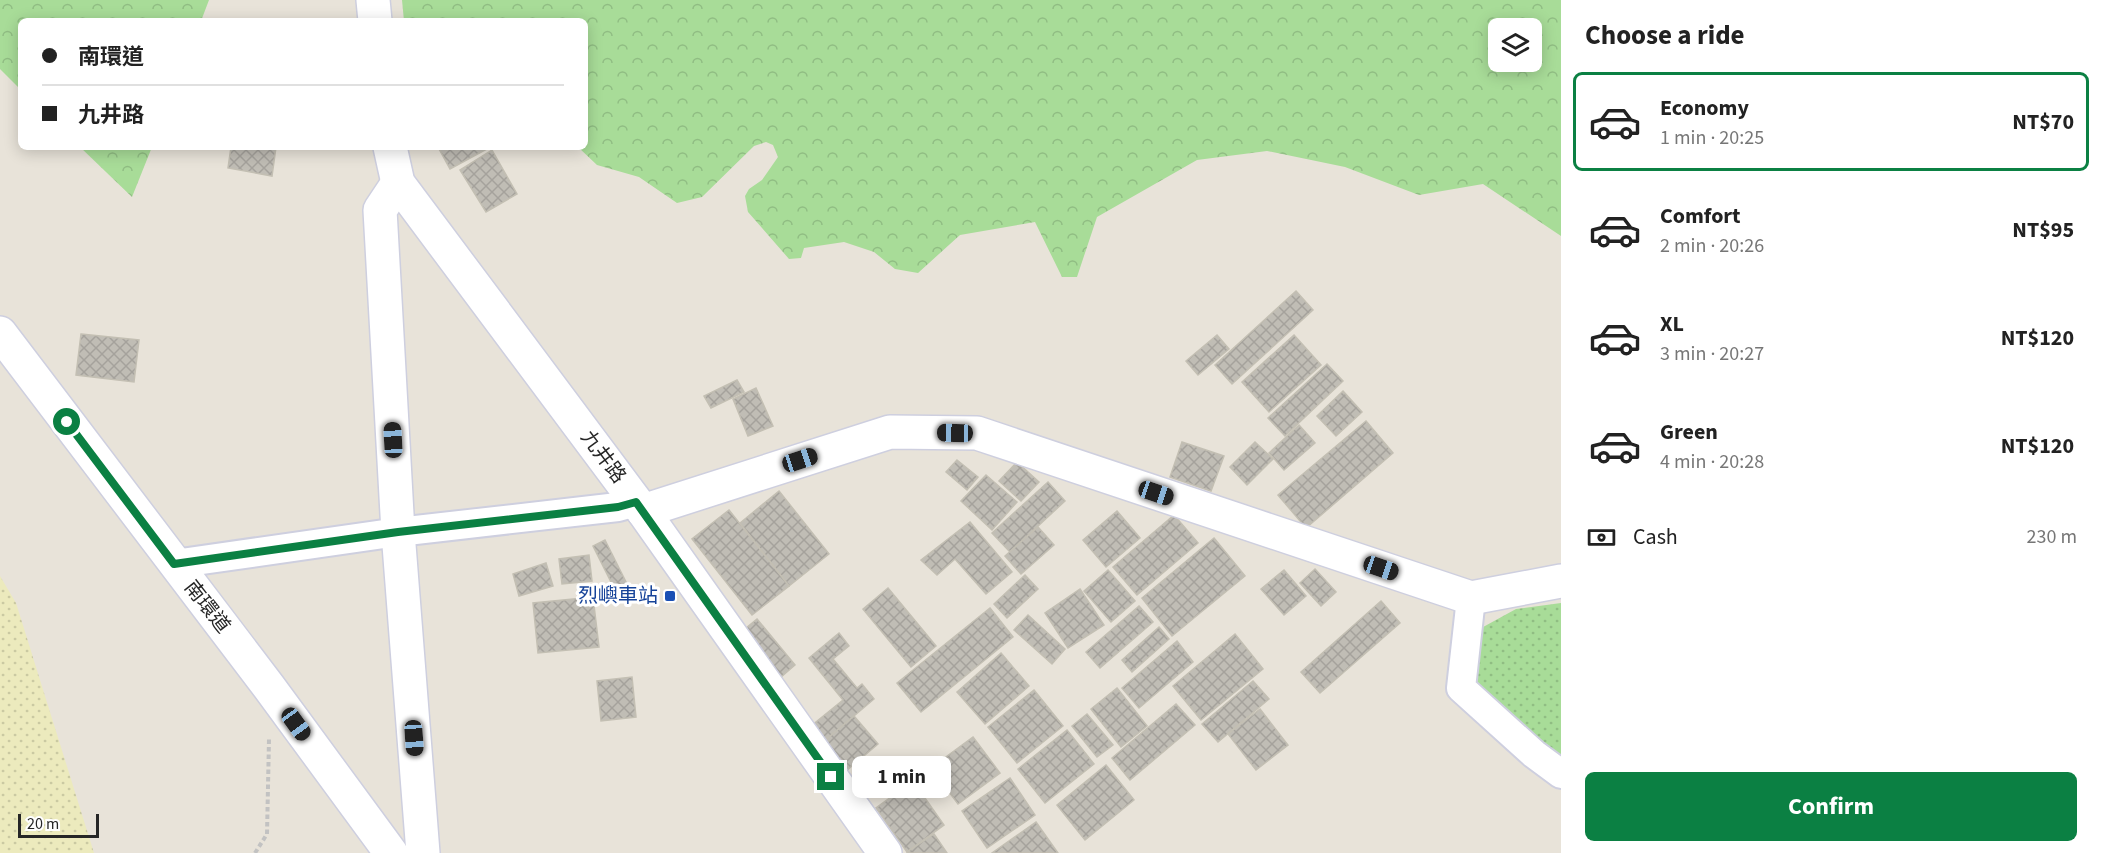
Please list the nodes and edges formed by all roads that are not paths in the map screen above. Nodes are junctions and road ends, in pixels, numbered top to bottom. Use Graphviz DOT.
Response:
graph roads {
  1 [pos="374,0"];
  2 [pos="375,18"];
  3 [pos="391,150"];
  4 [pos="398,183"];
  5 [pos="0,333"];
  6 [pos="639,507"];
  7 [pos="398,532"];
  8 [pos="174,564"];
  9 [pos="1561,581"];
  10 [pos="1471,598"];
  11 [pos="1561,774"];
  12 [pos="391,853"];
  13 [pos="423,853"];
  14 [pos="885,853"];
  1 -- 2 [label="street"];
  3 -- 4 [label="street, 九井路"];
  4 -- 6 [label="street, 九井路"];
  4 -- 7 [label="street"];
  5 -- 8 [label="street, 南環道"];
  6 -- 7 [label="street"];
  6 -- 10 [label="street"];
  6 -- 14 [label="street, 九井路"];
  7 -- 8 [label="street"];
  7 -- 13 [label="street"];
  8 -- 12 [label="street, 南環道"];
  9 -- 10 [label="street"];
  10 -- 11 [label="street"];
}
